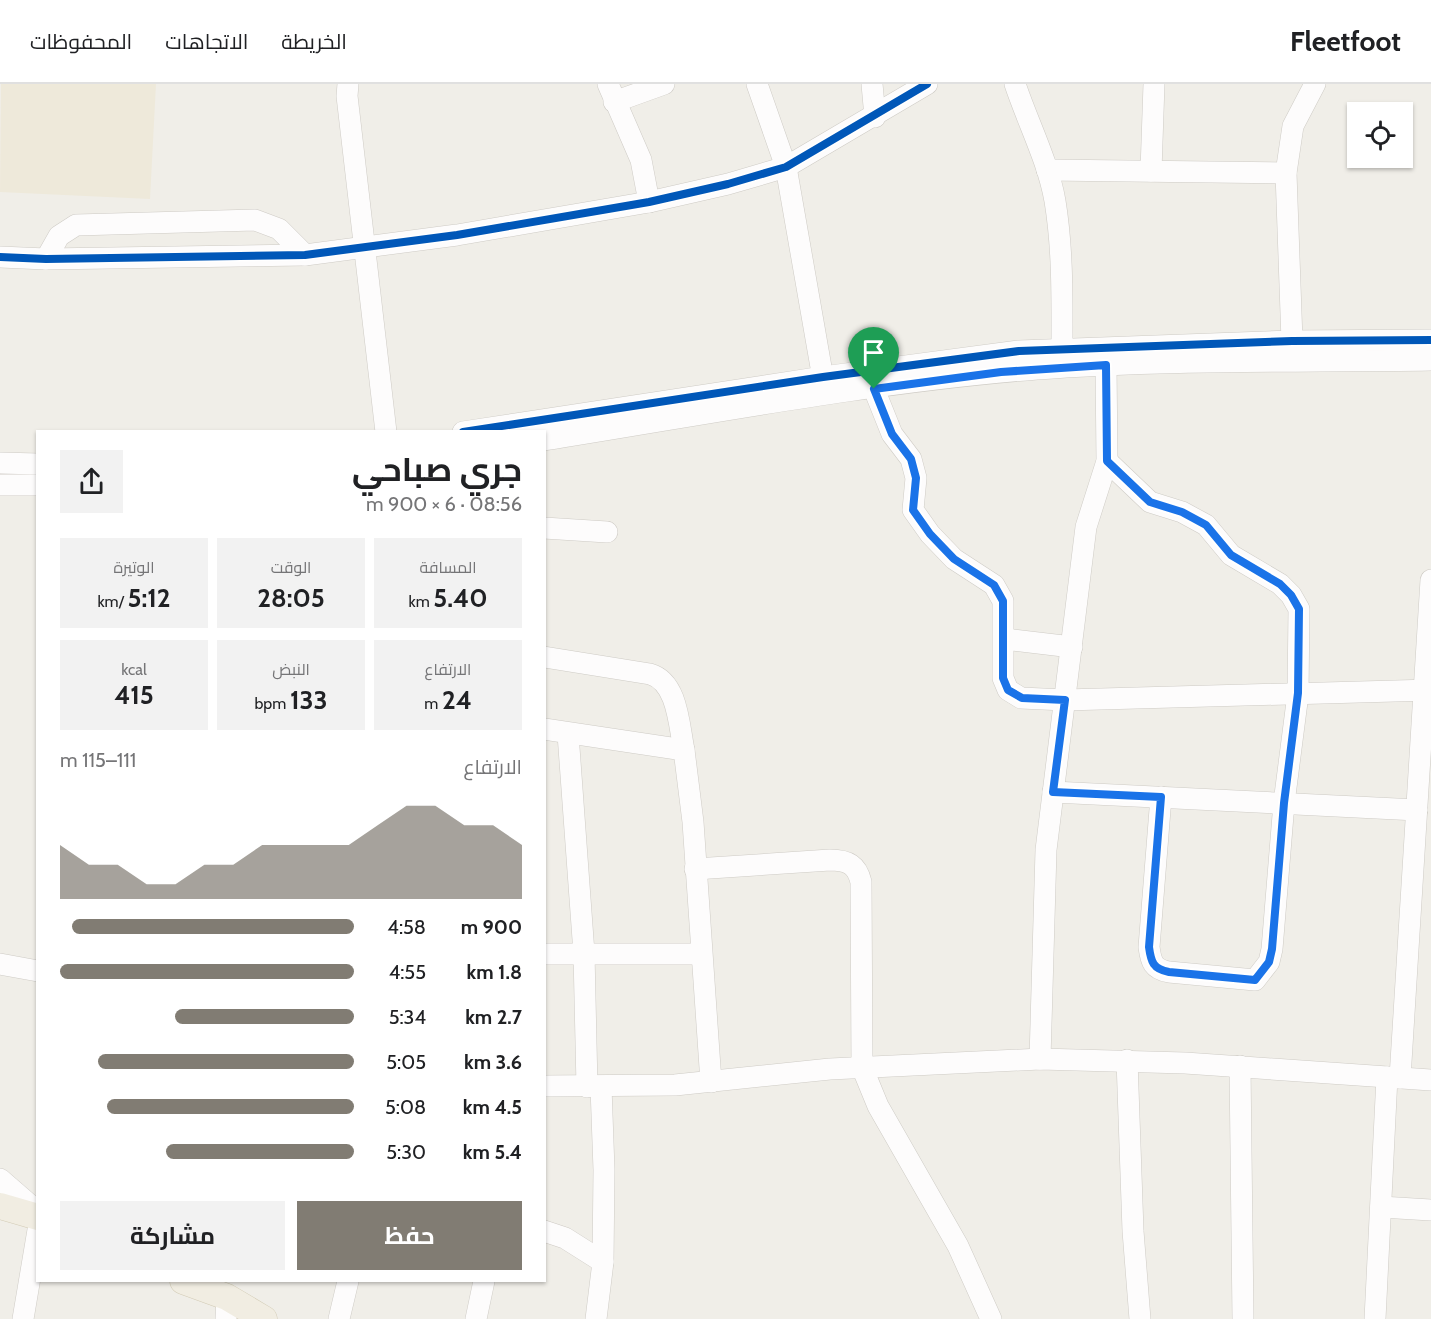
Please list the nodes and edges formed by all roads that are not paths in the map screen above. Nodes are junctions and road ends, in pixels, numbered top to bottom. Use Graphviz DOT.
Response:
graph roads {
  1 [pos="348,84"];
  2 [pos="664,84"];
  3 [pos="757,84"];
  4 [pos="872,84"];
  5 [pos="927,84"];
  6 [pos="1015,84"];
  7 [pos="1154,84"];
  8 [pos="1315,84"];
  9 [pos="611,93"];
  10 [pos="875,117"];
  11 [pos="786,167"];
  12 [pos="1047,170"];
  13 [pos="1151,171"];
  14 [pos="1286,173"];
  15 [pos="649,202"];
  16 [pos="364,249"];
  17 [pos="305,255"];
  18 [pos="0,257"];
  19 [pos="46,259"];
  20 [pos="1431,340"];
  21 [pos="1292,341"];
  22 [pos="1062,348"];
  23 [pos="1431,360"];
  24 [pos="1106,365"];
  25 [pos="824,386"];
  26 [pos="874,389"];
  27 [pos="386,430"];
  28 [pos="479,430"];
  29 [pos="546,440"];
  30 [pos="1107,461"];
  31 [pos="0,463"];
  32 [pos="36,464"];
  33 [pos="0,485"];
  34 [pos="36,485"];
  35 [pos="546,528"];
  36 [pos="607,532"];
  37 [pos="1431,580"];
  38 [pos="1004,639"];
  39 [pos="1072,647"];
  40 [pos="546,657"];
  41 [pos="1428,691"];
  42 [pos="1298,693"];
  43 [pos="1065,700"];
  44 [pos="546,729"];
  45 [pos="568,734"];
  46 [pos="684,750"];
  47 [pos="1053,792"];
  48 [pos="1161,797"];
  49 [pos="1284,803"];
  50 [pos="1417,810"];
  51 [pos="695,869"];
  52 [pos="584,953"];
  53 [pos="546,954"];
  54 [pos="701,954"];
  55 [pos="0,964"];
  56 [pos="36,971"];
  57 [pos="1040,1059"];
  58 [pos="1127,1060"];
  59 [pos="1240,1066"];
  60 [pos="862,1067"];
  61 [pos="1394,1077"];
  62 [pos="1431,1080"];
  63 [pos="711,1082"];
  64 [pos="546,1086"];
  65 [pos="594,1087"];
  66 [pos="0,1179"];
  67 [pos="0,1206"];
  68 [pos="1381,1207"];
  69 [pos="1431,1210"];
  70 [pos="0,1221"];
  71 [pos="35,1221"];
  72 [pos="546,1232"];
  73 [pos="603,1262"];
  74 [pos="185,1282"];
  75 [pos="348,1282"];
  76 [pos="484,1282"];
  77 [pos="226,1308"];
  78 [pos="23,1319"];
  79 [pos="264,1319"];
  80 [pos="339,1319"];
  81 [pos="476,1319"];
  82 [pos="596,1319"];
  83 [pos="991,1319"];
  84 [pos="1140,1319"];
  85 [pos="1243,1319"];
  86 [pos="1375,1319"];
  1 -- 16 [label="street"];
  2 -- 9 [label="street"];
  3 -- 11 [label="street"];
  4 -- 10 [label="street"];
  5 -- 10 [label="street"];
  6 -- 12 [label="street"];
  7 -- 13 [label="street"];
  8 -- 14 [label="street"];
  9 -- 15 [label="street"];
  10 -- 11 [label="street"];
  11 -- 15 [label="street"];
  11 -- 25 [label="street"];
  12 -- 13 [label="street"];
  12 -- 22 [label="street"];
  13 -- 14 [label="street"];
  14 -- 21 [label="street"];
  15 -- 16 [label="street"];
  16 -- 17 [label="street"];
  16 -- 27 [label="street"];
  17 -- 19 [label="street"];
  17 -- 19 [label="street"];
  18 -- 19 [label="street"];
  20 -- 21 [label="street"];
  21 -- 22 [label="street"];
  22 -- 25 [label="street"];
  23 -- 24 [label="street"];
  24 -- 26 [label="street"];
  24 -- 30 [label="street"];
  25 -- 26 [label="street"];
  25 -- 28 [label="street"];
  25 -- 29 [label="street"];
  26 -- 38 [label="street"];
  30 -- 39 [label="street"];
  30 -- 42 [label="street"];
  31 -- 32 [label="street"];
  33 -- 34 [label="street"];
  35 -- 36 [label="street"];
  37 -- 41 [label="street"];
  38 -- 39 [label="street"];
  38 -- 43 [label="street"];
  39 -- 43 [label="street"];
  40 -- 46 [label="street"];
  41 -- 42 [label="street"];
  41 -- 50 [label="street"];
  42 -- 43 [label="street"];
  42 -- 49 [label="street"];
  43 -- 47 [label="street"];
  44 -- 45 [label="street"];
  45 -- 46 [label="street"];
  45 -- 52 [label="street"];
  46 -- 51 [label="street"];
  47 -- 48 [label="street"];
  47 -- 57 [label="street"];
  48 -- 49 [label="street"];
  48 -- 49 [label="street"];
  49 -- 50 [label="street"];
  50 -- 61 [label="street"];
  51 -- 54 [label="street"];
  51 -- 60 [label="street"];
  52 -- 53 [label="street"];
  52 -- 54 [label="street"];
  52 -- 65 [label="street"];
  54 -- 63 [label="street"];
  55 -- 56 [label="street"];
  57 -- 58 [label="street"];
  57 -- 60 [label="street"];
  58 -- 59 [label="street"];
  58 -- 84 [label="street"];
  59 -- 61 [label="street"];
  59 -- 85 [label="street"];
  60 -- 63 [label="street"];
  60 -- 83 [label="street"];
  61 -- 62 [label="street"];
  61 -- 68 [label="street"];
  63 -- 65 [label="street"];
  64 -- 65 [label="street"];
  65 -- 73 [label="street"];
  66 -- 71 [label="street"];
  67 -- 71 [label="main road"];
  68 -- 69 [label="street"];
  68 -- 86 [label="street"];
  70 -- 71 [label="main road"];
  71 -- 78 [label="street"];
  72 -- 73 [label="street"];
  73 -- 82 [label="street"];
  74 -- 77 [label="main road"];
  75 -- 80 [label="street"];
  76 -- 81 [label="street"];
  77 -- 79 [label="main road"];
}
